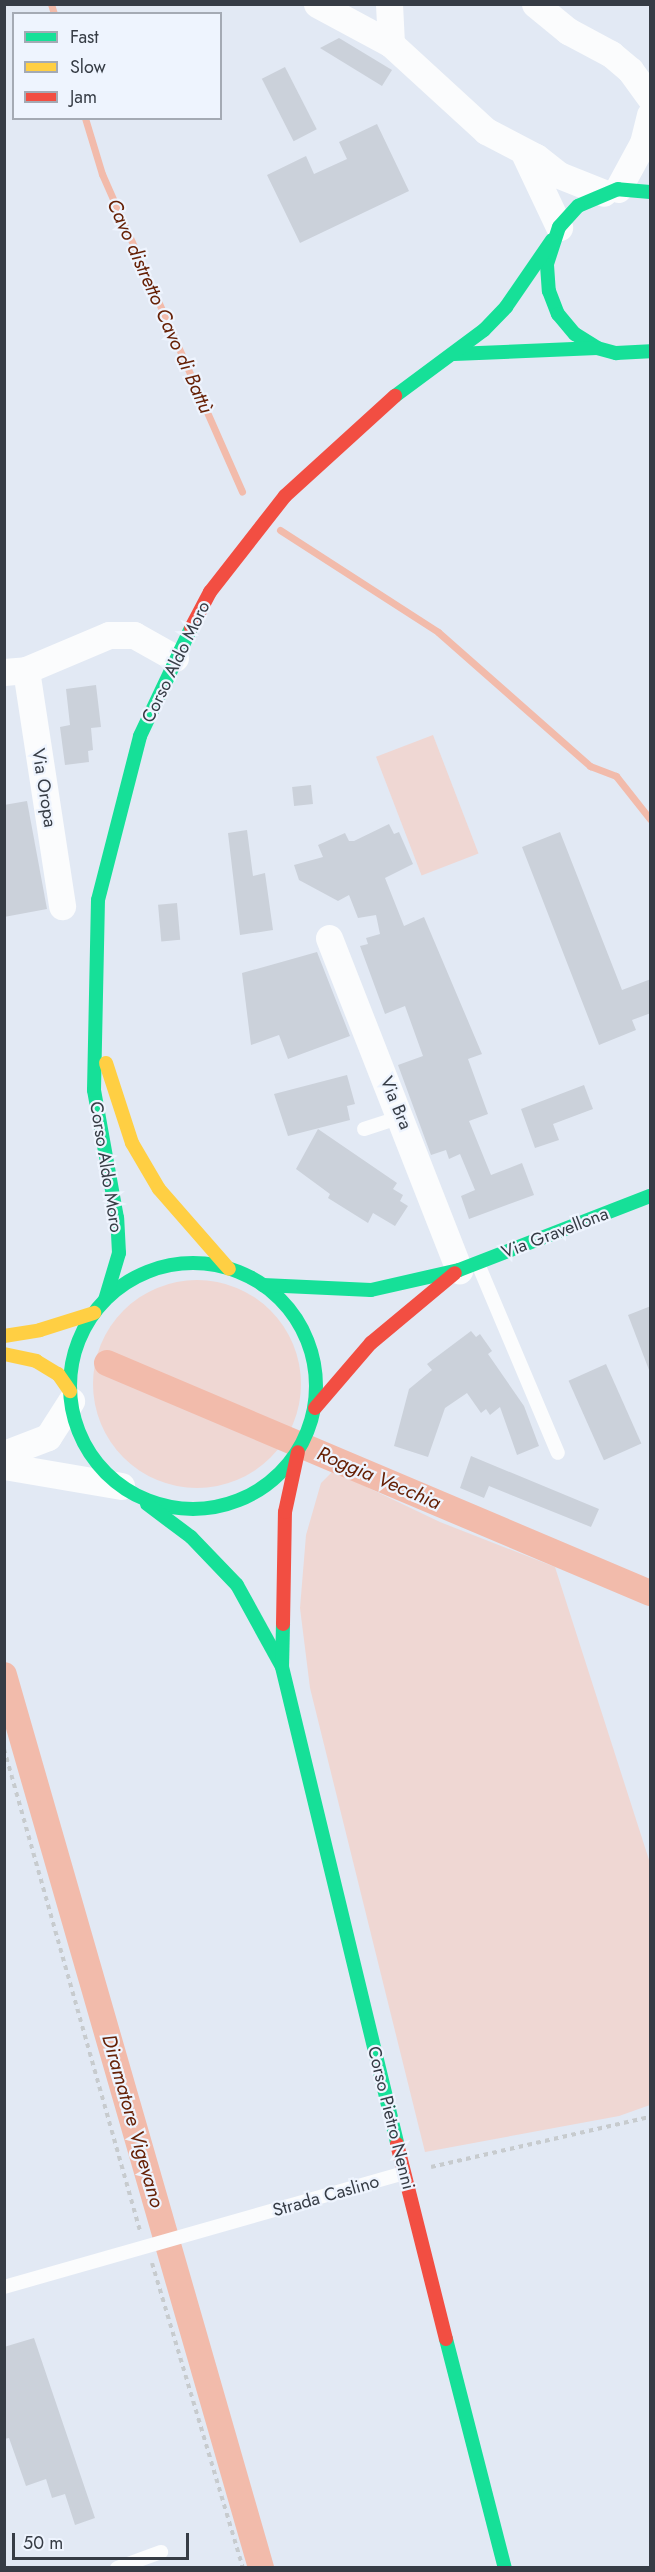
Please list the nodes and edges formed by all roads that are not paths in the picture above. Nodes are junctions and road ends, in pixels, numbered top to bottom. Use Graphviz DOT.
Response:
graph roads {
  1 [pos="317,4"];
  2 [pos="389,4"];
  3 [pos="535,4"];
  4 [pos="391,44"];
  5 [pos="651,98"];
  6 [pos="651,115"];
  7 [pos="521,149"];
  8 [pos="611,191"];
  9 [pos="651,192"];
  10 [pos="556,234"];
  11 [pos="597,348"];
  12 [pos="454,354"];
  13 [pos="646,357"];
  14 [pos="175,658"];
  15 [pos="15,671"];
  16 [pos="62,906"];
  17 [pos="329,938"];
  18 [pos="96,1033"];
  19 [pos="402,1117"];
  20 [pos="364,1129"];
  21 [pos="651,1196"];
  22 [pos="468,1267"];
  23 [pos="229,1269"];
  24 [pos="263,1285"];
  25 [pos="105,1300"];
  26 [pos="94,1313"];
  27 [pos="4,1336"];
  28 [pos="4,1354"];
  29 [pos="70,1396"];
  30 [pos="315,1408"];
  31 [pos="298,1451"];
  32 [pos="558,1453"];
  33 [pos="4,1454"];
  34 [pos="4,1466"];
  35 [pos="128,1491"];
  36 [pos="282,1667"];
  37 [pos="404,2173"];
  38 [pos="4,2288"];
  39 [pos="161,2552"];
  40 [pos="117,2568"];
  41 [pos="505,2568"];
  1 -- 4 [label="street"];
  2 -- 4 [label="street"];
  3 -- 5 [label="street"];
  4 -- 7 [label="street"];
  6 -- 8 [label="street"];
  7 -- 8 [label="street"];
  7 -- 10 [label="street"];
  8 -- 9 [label="main road"];
  8 -- 10 [label="main road, Corso Aldo Moro"];
  10 -- 11 [label="main road"];
  10 -- 12 [label="main road, Corso Aldo Moro"];
  11 -- 12 [label="main road"];
  11 -- 13 [label="main road"];
  12 -- 14 [label="main road, Corso Aldo Moro"];
  14 -- 15 [label="street, Via Oropa"];
  14 -- 18 [label="main road, Corso Aldo Moro"];
  15 -- 16 [label="street, Via Oropa"];
  17 -- 19 [label="street, Via Bra"];
  18 -- 23 [label="main road, Corso Aldo Moro"];
  18 -- 25 [label="main road, Corso Aldo Moro"];
  19 -- 20 [label="lane"];
  19 -- 22 [label="street, Via Bra"];
  21 -- 22 [label="main road, Via Gravellona"];
  22 -- 24 [label="main road, Via Gravellona"];
  22 -- 30 [label="main road, Via Gravellona"];
  22 -- 32 [label="lane"];
  23 -- 24 [label="main road"];
  23 -- 25 [label="main road"];
  24 -- 30 [label="main road"];
  25 -- 26 [label="main road"];
  26 -- 27 [label="main road"];
  26 -- 29 [label="main road"];
  28 -- 29 [label="main road"];
  29 -- 33 [label="street"];
  29 -- 35 [label="main road, Corso Pietro Nenni"];
  30 -- 31 [label="main road"];
  31 -- 35 [label="main road"];
  31 -- 36 [label="main road, Corso Pietro Nenni"];
  34 -- 35 [label="street"];
  35 -- 36 [label="main road, Corso Pietro Nenni"];
  36 -- 37 [label="main road, Corso Pietro Nenni"];
  37 -- 38 [label="lane, Strada Caslino"];
  37 -- 41 [label="main road, Corso Pietro Nenni"];
  39 -- 40 [label="lane"];
}
